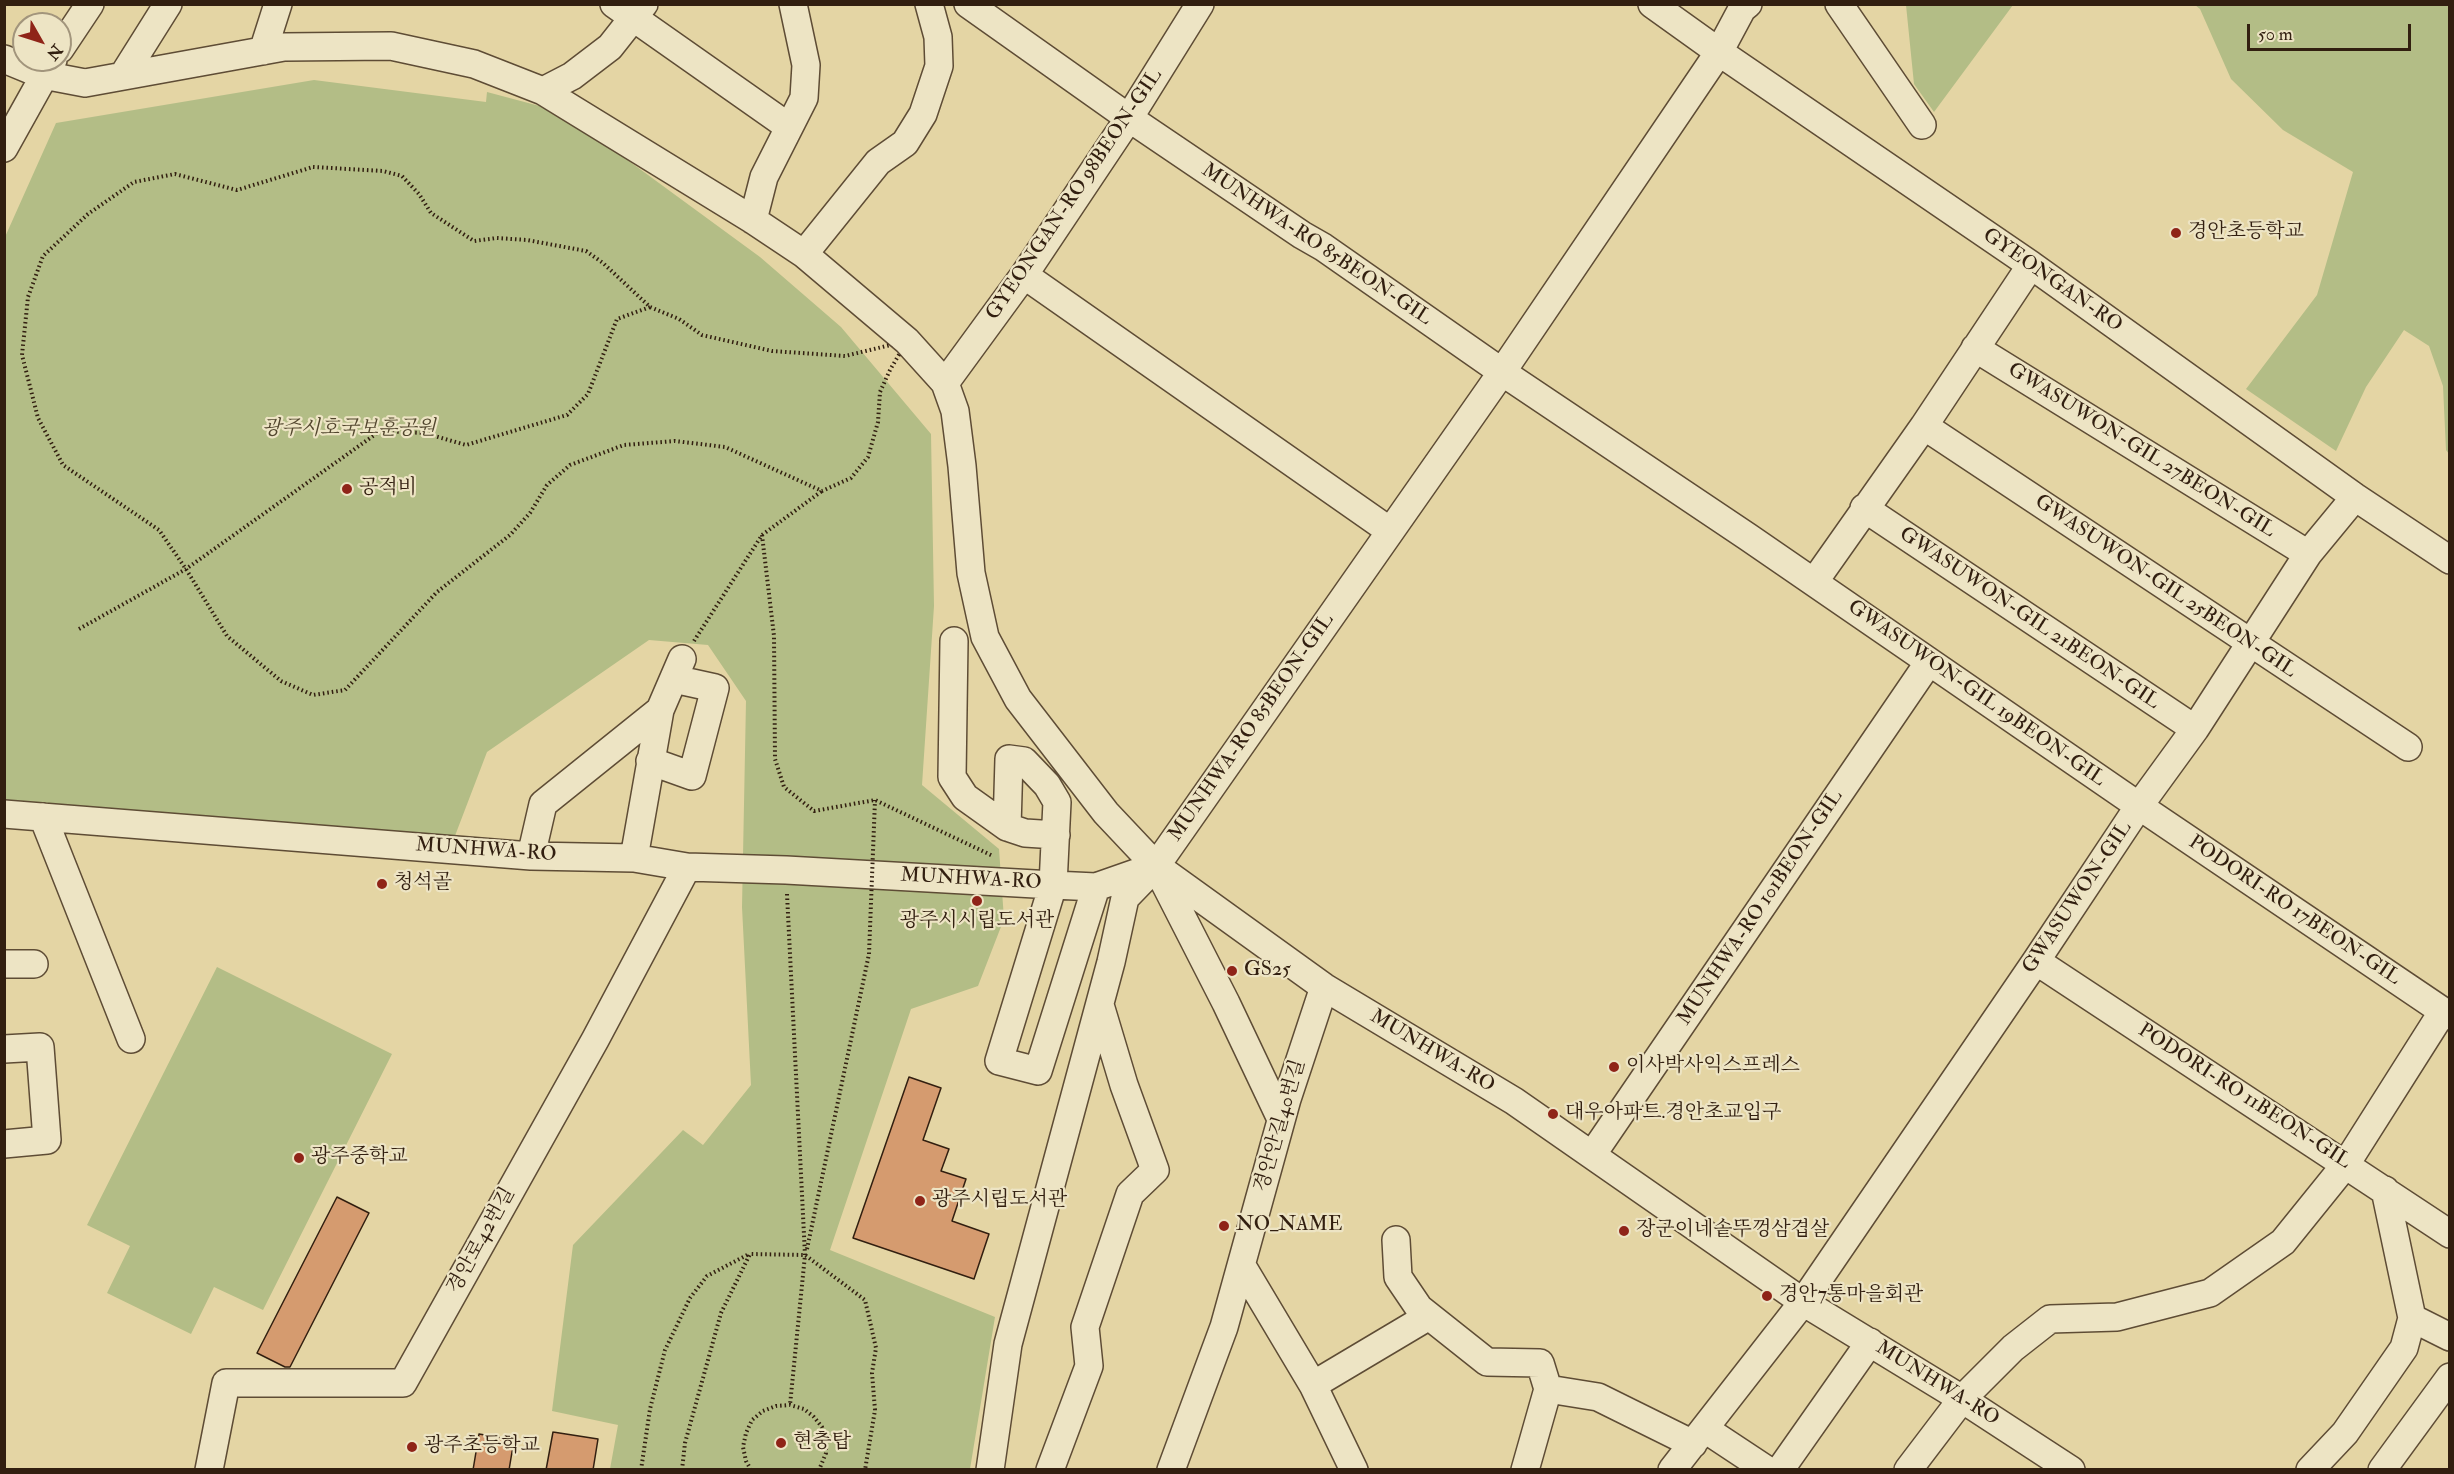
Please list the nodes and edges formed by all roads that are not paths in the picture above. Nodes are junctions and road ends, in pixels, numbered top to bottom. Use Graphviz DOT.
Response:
graph roads {
  1 [pos="90,4"];
  2 [pos="168,4"];
  3 [pos="278,4"];
  4 [pos="793,4"];
  5 [pos="929,4"];
  6 [pos="968,4"];
  7 [pos="1200,4"];
  8 [pos="1652,4"];
  9 [pos="1748,4"];
  10 [pos="1839,4"];
  11 [pos="630,9"];
  12 [pos="72,31"];
  13 [pos="263,51"];
  14 [pos="1719,52"];
  15 [pos="46,72"];
  16 [pos="58,72"];
  17 [pos="124,74"];
  18 [pos="543,91"];
  19 [pos="1129,118"];
  20 [pos="1922,126"];
  21 [pos="789,127"];
  22 [pos="4,148"];
  23 [pos="753,220"];
  24 [pos="804,254"];
  25 [pos="2031,265"];
  26 [pos="1024,275"];
  27 [pos="1975,348"];
  28 [pos="1502,372"];
  29 [pos="945,383"];
  30 [pos="1923,426"];
  31 [pos="2355,497"];
  32 [pos="1864,508"];
  33 [pos="1389,531"];
  34 [pos="2308,554"];
  35 [pos="2450,560"];
  36 [pos="1814,582"];
  37 [pos="954,641"];
  38 [pos="2251,644"];
  39 [pos="1929,662"];
  40 [pos="660,710"];
  41 [pos="2195,729"];
  42 [pos="2408,747"];
  43 [pos="650,761"];
  44 [pos="2139,806"];
  45 [pos="4,814"];
  46 [pos="43,817"];
  47 [pos="1007,827"];
  48 [pos="1056,835"];
  49 [pos="531,856"];
  50 [pos="634,858"];
  51 [pos="1156,866"];
  52 [pos="687,867"];
  53 [pos="1053,885"];
  54 [pos="1095,887"];
  55 [pos="2036,961"];
  56 [pos="4,964"];
  57 [pos="34,964"];
  58 [pos="1324,987"];
  59 [pos="1100,1005"];
  60 [pos="2446,1014"];
  61 [pos="131,1039"];
  62 [pos="4,1049"];
  63 [pos="1281,1119"];
  64 [pos="4,1144"];
  65 [pos="1592,1155"];
  66 [pos="2346,1164"];
  67 [pos="2385,1190"];
  68 [pos="2450,1234"];
  69 [pos="1396,1240"];
  70 [pos="1242,1266"];
  71 [pos="1803,1302"];
  72 [pos="1429,1316"];
  73 [pos="2412,1318"];
  74 [pos="2450,1337"];
  75 [pos="1870,1342"];
  76 [pos="2450,1377"];
  77 [pos="1313,1385"];
  78 [pos="1548,1389"];
  79 [pos="1962,1399"];
  80 [pos="1699,1436"];
  81 [pos="209,1470"];
  82 [pos="990,1470"];
  83 [pos="1050,1470"];
  84 [pos="1171,1470"];
  85 [pos="1354,1470"];
  86 [pos="1525,1470"];
  87 [pos="1672,1470"];
  88 [pos="1767,1470"];
  89 [pos="1780,1470"];
  90 [pos="1908,1470"];
  91 [pos="2071,1470"];
  92 [pos="2310,1470"];
  93 [pos="2382,1470"];
  1 -- 12 [label="street"];
  2 -- 17 [label="street"];
  3 -- 13 [label="street"];
  4 -- 21 [label="street"];
  5 -- 24 [label="street"];
  6 -- 19 [label="street, MUNHWA-RO 85BEON-GIL"];
  7 -- 19 [label="street, GYEONGAN-RO 98BEON-GIL"];
  8 -- 14 [label="street, GYEONGAN-RO"];
  9 -- 14 [label="street, MUNHWA-RO 85BEON-GIL"];
  10 -- 20 [label="street"];
  11 -- 18 [label="street"];
  11 -- 21 [label="street"];
  13 -- 17 [label="street"];
  13 -- 18 [label="street"];
  14 -- 25 [label="street, GYEONGAN-RO"];
  14 -- 28 [label="street, MUNHWA-RO 85BEON-GIL"];
  15 -- 22 [label="street"];
  16 -- 17 [label="street"];
  18 -- 23 [label="street"];
  19 -- 26 [label="street, GYEONGAN-RO 98BEON-GIL"];
  19 -- 28 [label="street, MUNHWA-RO 85BEON-GIL"];
  21 -- 23 [label="street"];
  23 -- 24 [label="street"];
  24 -- 29 [label="street"];
  25 -- 27 [label="street"];
  25 -- 31 [label="street, GYEONGAN-RO"];
  26 -- 29 [label="street, GYEONGAN-RO 98BEON-GIL"];
  26 -- 33 [label="street"];
  27 -- 30 [label="street"];
  27 -- 34 [label="street, GWASUWON-GIL 27BEON-GIL"];
  28 -- 33 [label="street, MUNHWA-RO 85BEON-GIL"];
  28 -- 36 [label="street, GWASUWON-GIL 19BEON-GIL"];
  29 -- 51 [label="street"];
  30 -- 32 [label="street"];
  30 -- 38 [label="street, GWASUWON-GIL 25BEON-GIL"];
  31 -- 34 [label="street, GWASUWON-GIL"];
  31 -- 35 [label="street, GYEONGAN-RO"];
  32 -- 36 [label="street"];
  32 -- 41 [label="street, GWASUWON-GIL 21BEON-GIL"];
  33 -- 51 [label="street, MUNHWA-RO 85BEON-GIL"];
  34 -- 38 [label="street, GWASUWON-GIL"];
  36 -- 39 [label="street, GWASUWON-GIL 19BEON-GIL"];
  37 -- 47 [label="street"];
  38 -- 41 [label="street, GWASUWON-GIL"];
  38 -- 42 [label="street, GWASUWON-GIL 25BEON-GIL"];
  39 -- 44 [label="street, GWASUWON-GIL 19BEON-GIL"];
  39 -- 65 [label="street, MUNHWA-RO 101BEON-GIL"];
  40 -- 43 [label="street"];
  40 -- 43 [label="street"];
  40 -- 49 [label="street"];
  41 -- 44 [label="street, GWASUWON-GIL"];
  43 -- 50 [label="street"];
  44 -- 55 [label="street, GWASUWON-GIL"];
  44 -- 60 [label="street, PODORI-RO 17BEON-GIL"];
  45 -- 46 [label="street, MUNHWA-RO"];
  46 -- 49 [label="street, MUNHWA-RO"];
  46 -- 61 [label="street"];
  47 -- 48 [label="street"];
  47 -- 48 [label="street"];
  48 -- 53 [label="street"];
  49 -- 50 [label="street, MUNHWA-RO"];
  50 -- 52 [label="street, MUNHWA-RO"];
  51 -- 54 [label="street, MUNHWA-RO"];
  51 -- 58 [label="street, MUNHWA-RO"];
  51 -- 59 [label="street, MUNHWA-RO 85BEON-GIL"];
  51 -- 63 [label="street"];
  52 -- 53 [label="street, MUNHWA-RO"];
  52 -- 81 [label="street, 경안로42번길"];
  53 -- 54 [label="street, MUNHWA-RO"];
  53 -- 54 [label="street"];
  55 -- 66 [label="street, PODORI-RO 11BEON-GIL"];
  55 -- 71 [label="street, GWASUWON-GIL"];
  56 -- 57 [label="street"];
  58 -- 63 [label="street, 경안안길40번길"];
  58 -- 65 [label="street, MUNHWA-RO"];
  59 -- 82 [label="street, MUNHWA-RO 85BEON-GIL"];
  59 -- 83 [label="street"];
  60 -- 66 [label="street"];
  62 -- 64 [label="street"];
  63 -- 70 [label="street, 경안안길40번길"];
  65 -- 71 [label="street, MUNHWA-RO"];
  66 -- 67 [label="street, PODORI-RO 11BEON-GIL"];
  66 -- 79 [label="street"];
  67 -- 68 [label="street, PODORI-RO 11BEON-GIL"];
  67 -- 73 [label="street"];
  69 -- 72 [label="street"];
  70 -- 77 [label="street"];
  70 -- 84 [label="street, 경안안길40번길"];
  71 -- 75 [label="street, MUNHWA-RO"];
  71 -- 80 [label="street"];
  72 -- 77 [label="street"];
  72 -- 78 [label="street"];
  73 -- 74 [label="street"];
  73 -- 92 [label="street"];
  75 -- 79 [label="street, MUNHWA-RO"];
  75 -- 89 [label="street"];
  76 -- 93 [label="street"];
  77 -- 85 [label="street"];
  78 -- 80 [label="street"];
  78 -- 86 [label="street"];
  79 -- 90 [label="street"];
  79 -- 91 [label="street, MUNHWA-RO"];
  80 -- 87 [label="street"];
  80 -- 88 [label="street"];
}
